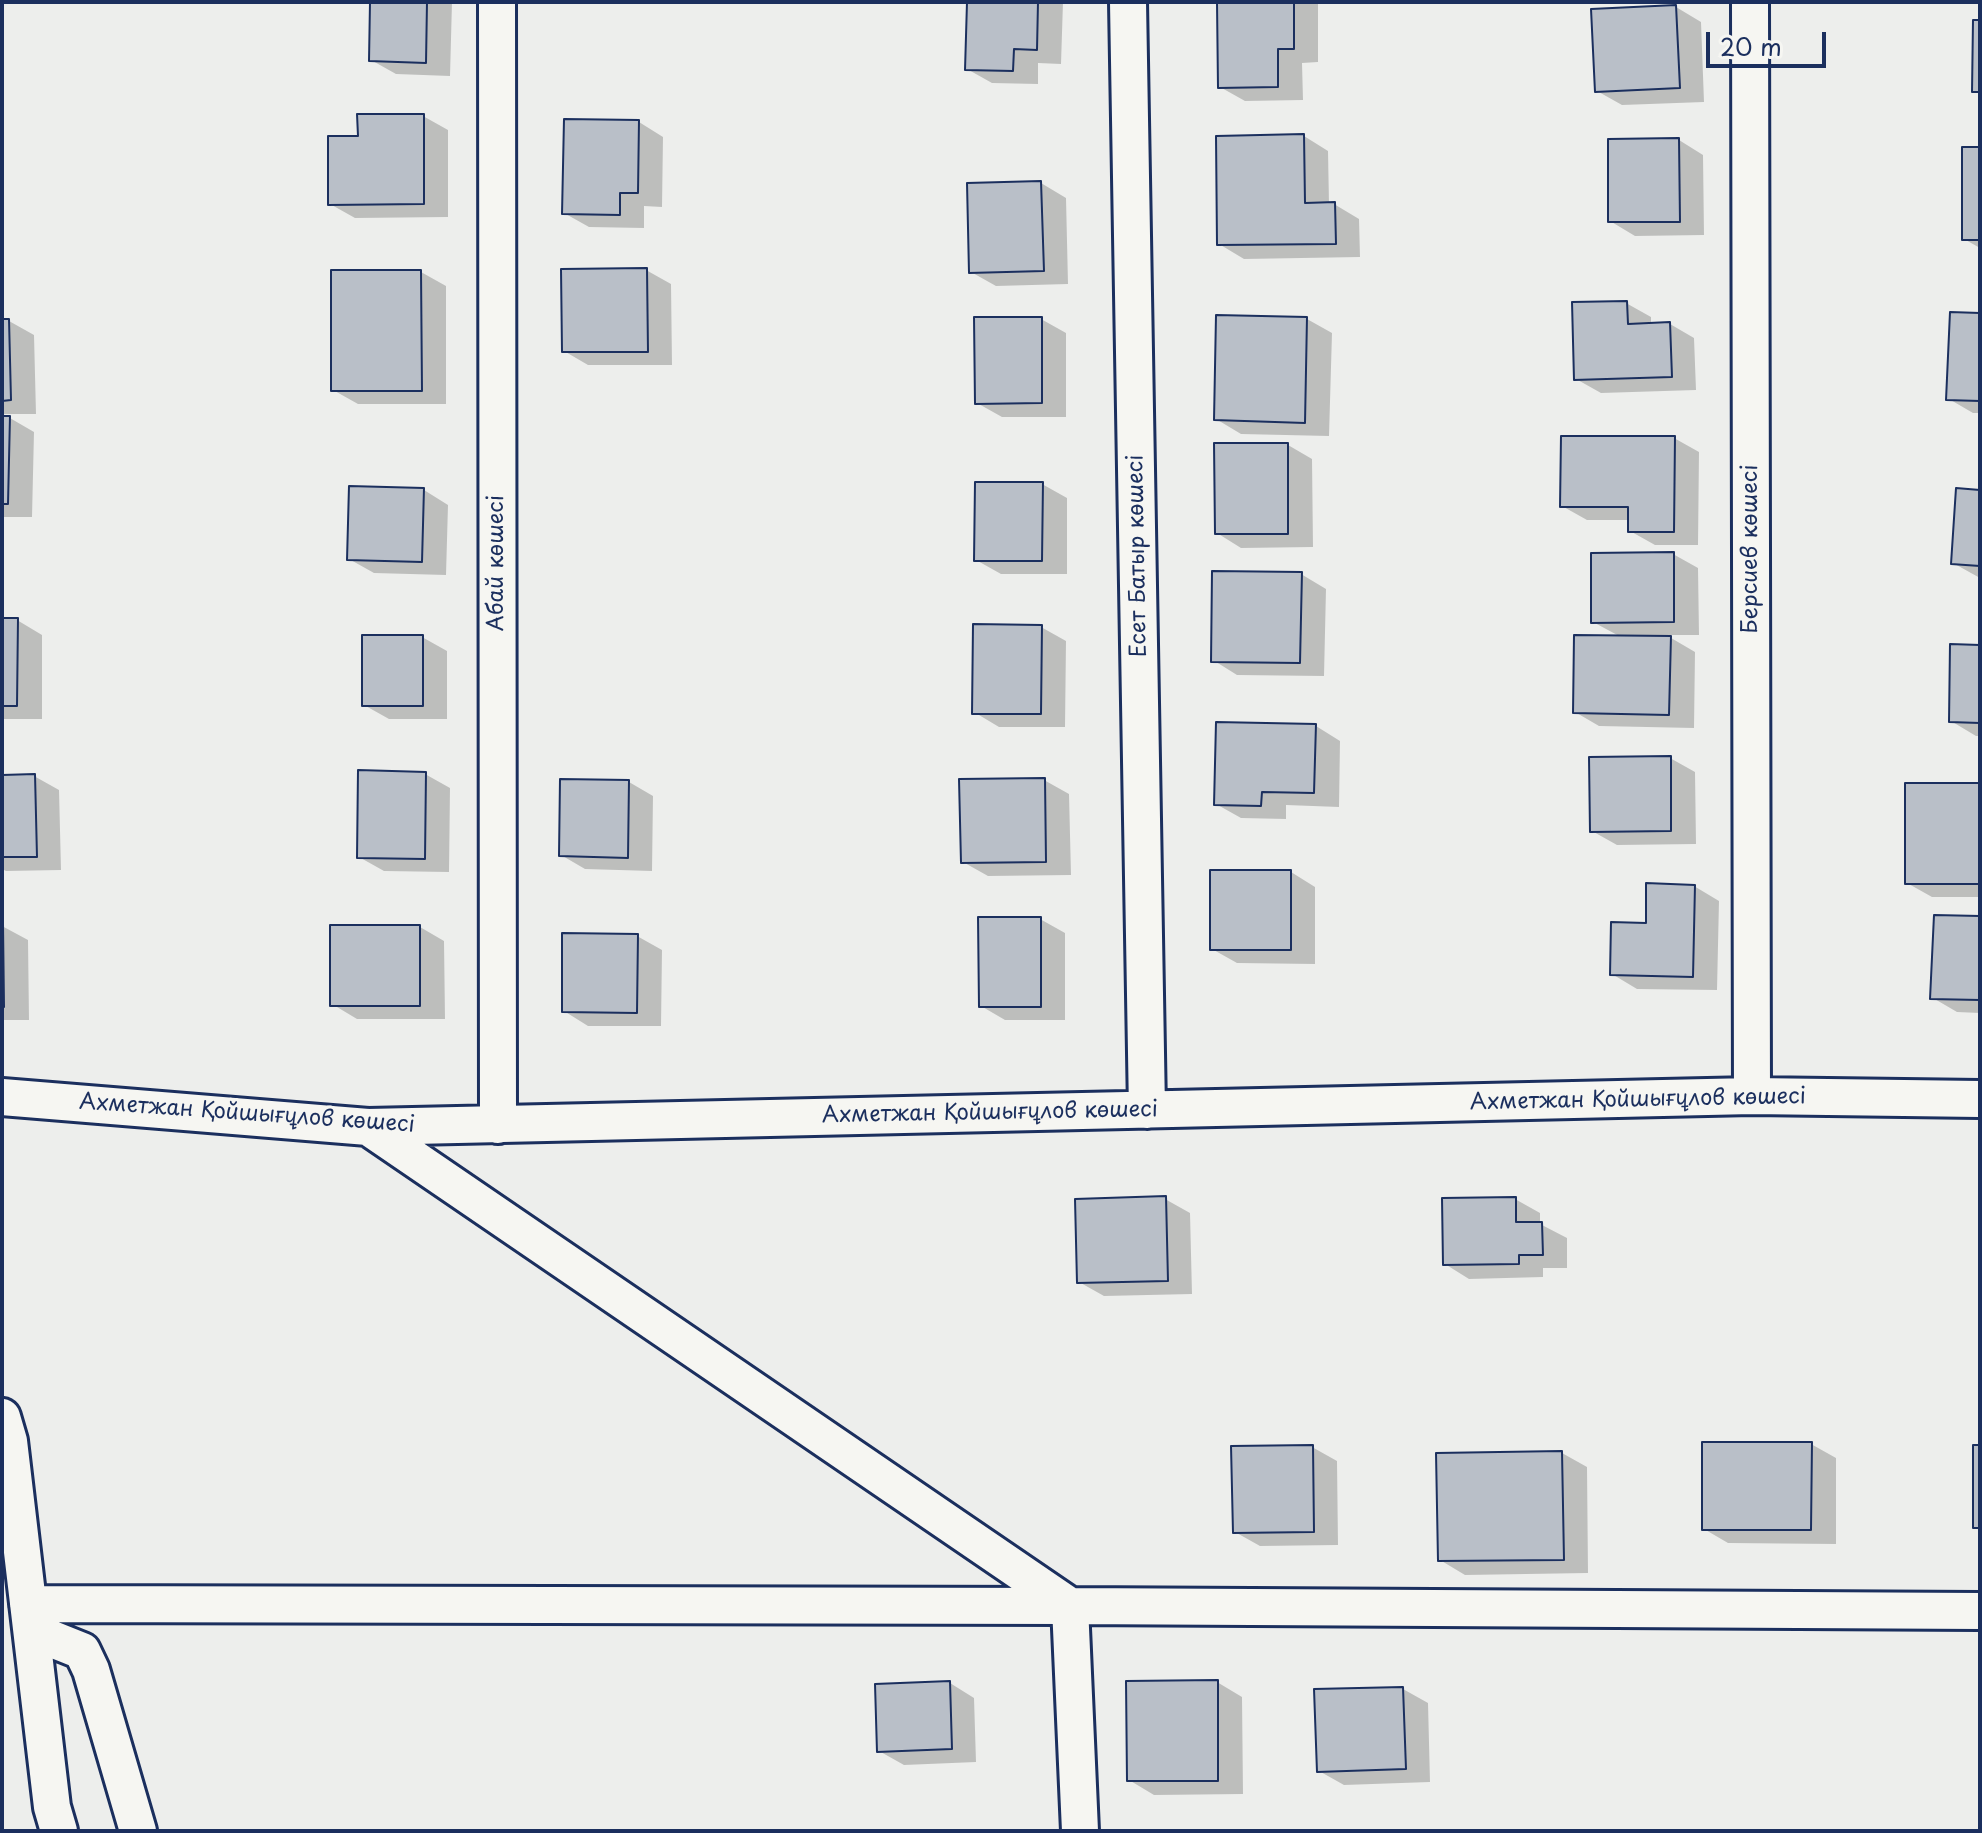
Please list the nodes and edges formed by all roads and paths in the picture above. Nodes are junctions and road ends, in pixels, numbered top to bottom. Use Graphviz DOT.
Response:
graph roads {
  1 [pos="497,2"];
  2 [pos="1128,2"];
  3 [pos="1750,2"];
  4 [pos="1752,1096"];
  5 [pos="2,1097"];
  6 [pos="1980,1099"];
  7 [pos="1147,1110"];
  8 [pos="498,1125"];
  9 [pos="368,1127"];
  10 [pos="2,1417"];
  11 [pos="1070,1606"];
  12 [pos="1980,1611"];
  13 [pos="30,1618"];
  14 [pos="59,1831"];
  15 [pos="138,1831"];
  16 [pos="1080,1831"];
  1 -- 8 [label="street, Абай көшесі"];
  2 -- 7 [label="street, Есет Батыр көшесі"];
  3 -- 4 [label="street, Берсиев көшесі"];
  4 -- 6 [label="street, Ахметжан Қойшығұлов көшесі"];
  4 -- 7 [label="street, Ахметжан Қойшығұлов көшесі"];
  5 -- 9 [label="street, Ахметжан Қойшығұлов көшесі"];
  7 -- 8 [label="street, Ахметжан Қойшығұлов көшесі"];
  8 -- 9 [label="street, Ахметжан Қойшығұлов көшесі"];
  9 -- 11 [label="street"];
  10 -- 13 [label="street"];
  11 -- 12 [label="street"];
  11 -- 13 [label="street"];
  11 -- 16 [label="street"];
  13 -- 14 [label="street"];
  13 -- 15 [label="street"];
}
